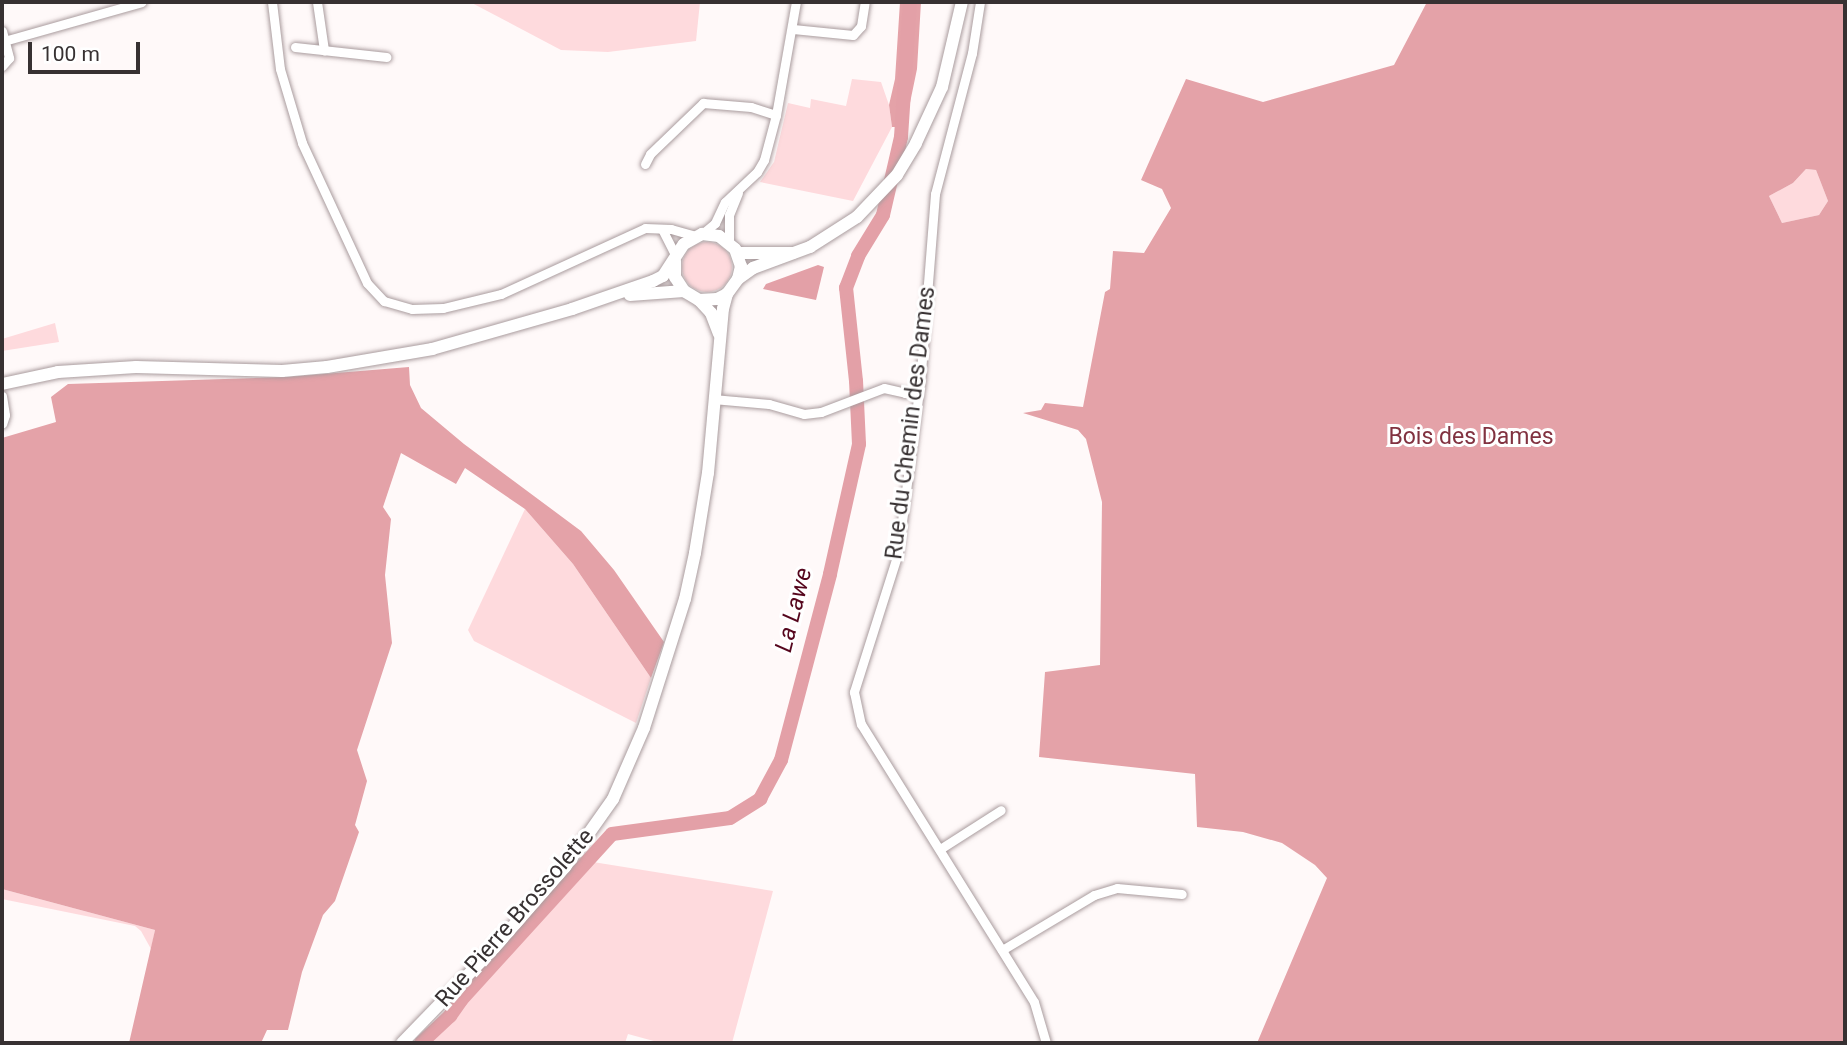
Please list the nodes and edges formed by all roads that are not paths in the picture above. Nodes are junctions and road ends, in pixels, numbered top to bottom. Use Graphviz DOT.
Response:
graph roads {
  1 [pos="142,2"];
  2 [pos="272,2"];
  3 [pos="317,2"];
  4 [pos="796,2"];
  5 [pos="865,2"];
  6 [pos="962,2"];
  7 [pos="980,2"];
  8 [pos="793,29"];
  9 [pos="3,36"];
  10 [pos="295,47"];
  11 [pos="324,50"];
  12 [pos="386,57"];
  13 [pos="2,66"];
  14 [pos="776,115"];
  15 [pos="645,164"];
  16 [pos="741,188"];
  17 [pos="662,229"];
  18 [pos="699,235"];
  19 [pos="733,247"];
  20 [pos="794,253"];
  21 [pos="676,258"];
  22 [pos="738,279"];
  23 [pos="684,291"];
  24 [pos="727,294"];
  25 [pos="609,298"];
  26 [pos="699,300"];
  27 [pos="720,338"];
  28 [pos="2,384"];
  29 [pos="918,391"];
  30 [pos="2,399"];
  31 [pos="713,400"];
  32 [pos="2,424"];
  33 [pos="1001,810"];
  34 [pos="940,849"];
  35 [pos="1182,894"];
  36 [pos="1002,950"];
  37 [pos="402,1043"];
  38 [pos="1046,1043"];
  1 -- 9 [label="street"];
  2 -- 17 [label="street"];
  3 -- 11 [label="street"];
  4 -- 8 [label="street"];
  5 -- 8 [label="street"];
  6 -- 20 [label="main road"];
  7 -- 29 [label="street, Rue du Chemin des Dames"];
  8 -- 14 [label="street"];
  9 -- 13 [label="street"];
  10 -- 11 [label="street"];
  11 -- 12 [label="street"];
  14 -- 15 [label="street"];
  14 -- 16 [label="street"];
  16 -- 18 [label="street"];
  16 -- 19 [label="street"];
  17 -- 18 [label="street"];
  17 -- 21 [label="street"];
  18 -- 19 [label="main road"];
  18 -- 21 [label="main road"];
  19 -- 20 [label="main road"];
  19 -- 22 [label="main road"];
  20 -- 22 [label="main road"];
  21 -- 23 [label="main road"];
  21 -- 25 [label="main road"];
  22 -- 24 [label="main road"];
  23 -- 25 [label="main road"];
  23 -- 26 [label="main road"];
  24 -- 26 [label="main road"];
  24 -- 27 [label="main road, Rue Pierre Brossolette"];
  25 -- 28 [label="main road"];
  26 -- 27 [label="main road"];
  27 -- 31 [label="main road, Rue Pierre Brossolette"];
  29 -- 31 [label="street"];
  29 -- 34 [label="street, Rue du Chemin des Dames"];
  30 -- 32 [label="street"];
  31 -- 37 [label="main road, Rue Pierre Brossolette"];
  33 -- 34 [label="street"];
  34 -- 36 [label="street, Rue du Chemin des Dames"];
  35 -- 36 [label="street"];
  36 -- 38 [label="street, Rue du Chemin des Dames"];
}
